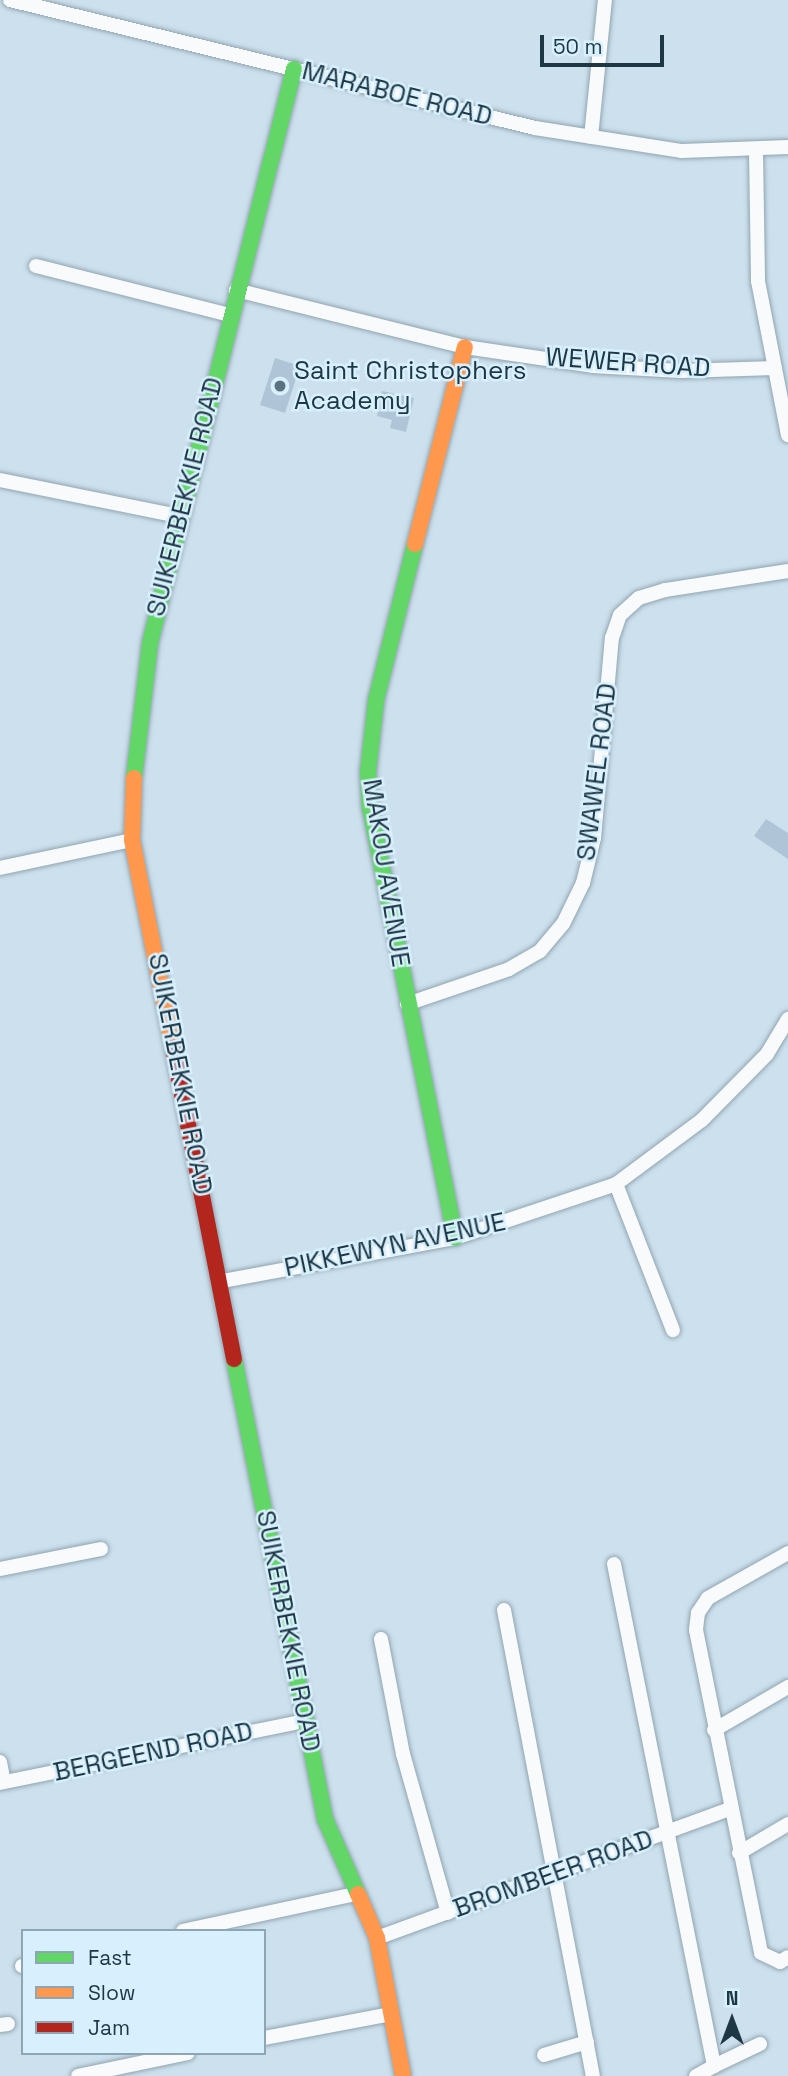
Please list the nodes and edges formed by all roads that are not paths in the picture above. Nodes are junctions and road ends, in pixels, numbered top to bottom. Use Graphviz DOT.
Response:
graph roads {
  1 [pos="10,0"];
  2 [pos="605,0"];
  3 [pos="294,69"];
  4 [pos="591,137"];
  5 [pos="788,147"];
  6 [pos="756,151"];
  7 [pos="36,266"];
  8 [pos="236,290"];
  9 [pos="230,315"];
  10 [pos="465,347"];
  11 [pos="775,368"];
  12 [pos="788,435"];
  13 [pos="0,481"];
  14 [pos="178,516"];
  15 [pos="788,571"];
  16 [pos="132,841"];
  17 [pos="0,868"];
  18 [pos="407,1004"];
  19 [pos="788,1018"];
  20 [pos="616,1184"];
  21 [pos="455,1238"];
  22 [pos="222,1281"];
  23 [pos="673,1330"];
  24 [pos="101,1549"];
  25 [pos="788,1553"];
  26 [pos="614,1564"];
  27 [pos="0,1569"];
  28 [pos="504,1610"];
  29 [pos="381,1639"];
  30 [pos="788,1686"];
  31 [pos="305,1721"];
  32 [pos="714,1730"];
  33 [pos="0,1762"];
  34 [pos="2,1783"];
  35 [pos="729,1809"];
  36 [pos="788,1824"];
  37 [pos="669,1831"];
  38 [pos="739,1853"];
  39 [pos="554,1873"];
  40 [pos="356,1894"];
  41 [pos="448,1913"];
  42 [pos="192,1929"];
  43 [pos="377,1938"];
  44 [pos="788,1957"];
  45 [pos="391,2014"];
  46 [pos="266,2038"];
  47 [pos="587,2042"];
  48 [pos="760,2044"];
  49 [pos="178,2055"];
  50 [pos="544,2055"];
  51 [pos="714,2066"];
  52 [pos="78,2076"];
  53 [pos="403,2076"];
  54 [pos="593,2076"];
  55 [pos="696,2076"];
  1 -- 3 [label="street, MARABOE ROAD"];
  2 -- 4 [label="street"];
  3 -- 4 [label="street, MARABOE ROAD"];
  3 -- 8 [label="street, SUIKERBEKKIE ROAD"];
  4 -- 6 [label="street, MARABOE ROAD"];
  5 -- 6 [label="street, MARABOE ROAD"];
  6 -- 11 [label="street"];
  7 -- 9 [label="street"];
  8 -- 9 [label="street, SUIKERBEKKIE ROAD"];
  8 -- 10 [label="street, WEWER ROAD"];
  9 -- 14 [label="street, SUIKERBEKKIE ROAD"];
  10 -- 11 [label="street, WEWER ROAD"];
  10 -- 18 [label="street, MAKOU AVENUE"];
  11 -- 12 [label="street"];
  13 -- 14 [label="street"];
  14 -- 16 [label="street, SUIKERBEKKIE ROAD"];
  15 -- 18 [label="street, SWAWEL ROAD"];
  16 -- 17 [label="street"];
  16 -- 22 [label="street, SUIKERBEKKIE ROAD"];
  18 -- 21 [label="street, MAKOU AVENUE"];
  19 -- 20 [label="street, PIKKEWYN AVENUE"];
  20 -- 21 [label="street, PIKKEWYN AVENUE"];
  20 -- 23 [label="street"];
  21 -- 22 [label="street, PIKKEWYN AVENUE"];
  22 -- 31 [label="street, SUIKERBEKKIE ROAD"];
  24 -- 27 [label="street"];
  25 -- 32 [label="street"];
  26 -- 37 [label="street"];
  28 -- 39 [label="street"];
  29 -- 41 [label="street"];
  30 -- 32 [label="street"];
  31 -- 34 [label="street, BERGEEND ROAD"];
  31 -- 40 [label="street, SUIKERBEKKIE ROAD"];
  32 -- 35 [label="street"];
  33 -- 34 [label="street"];
  35 -- 37 [label="street, BROMBEER ROAD"];
  35 -- 38 [label="street"];
  36 -- 38 [label="street"];
  37 -- 39 [label="street, BROMBEER ROAD"];
  37 -- 51 [label="street"];
  38 -- 44 [label="street"];
  39 -- 41 [label="street, BROMBEER ROAD"];
  39 -- 47 [label="street"];
  40 -- 42 [label="street"];
  40 -- 43 [label="street, SUIKERBEKKIE ROAD"];
  41 -- 43 [label="street, BROMBEER ROAD"];
  43 -- 45 [label="street, SUIKERBEKKIE ROAD"];
  45 -- 46 [label="street"];
  45 -- 53 [label="street, SUIKERBEKKIE ROAD"];
  47 -- 50 [label="street"];
  47 -- 54 [label="street"];
  48 -- 51 [label="street"];
  49 -- 52 [label="street"];
  51 -- 55 [label="street"];
}
